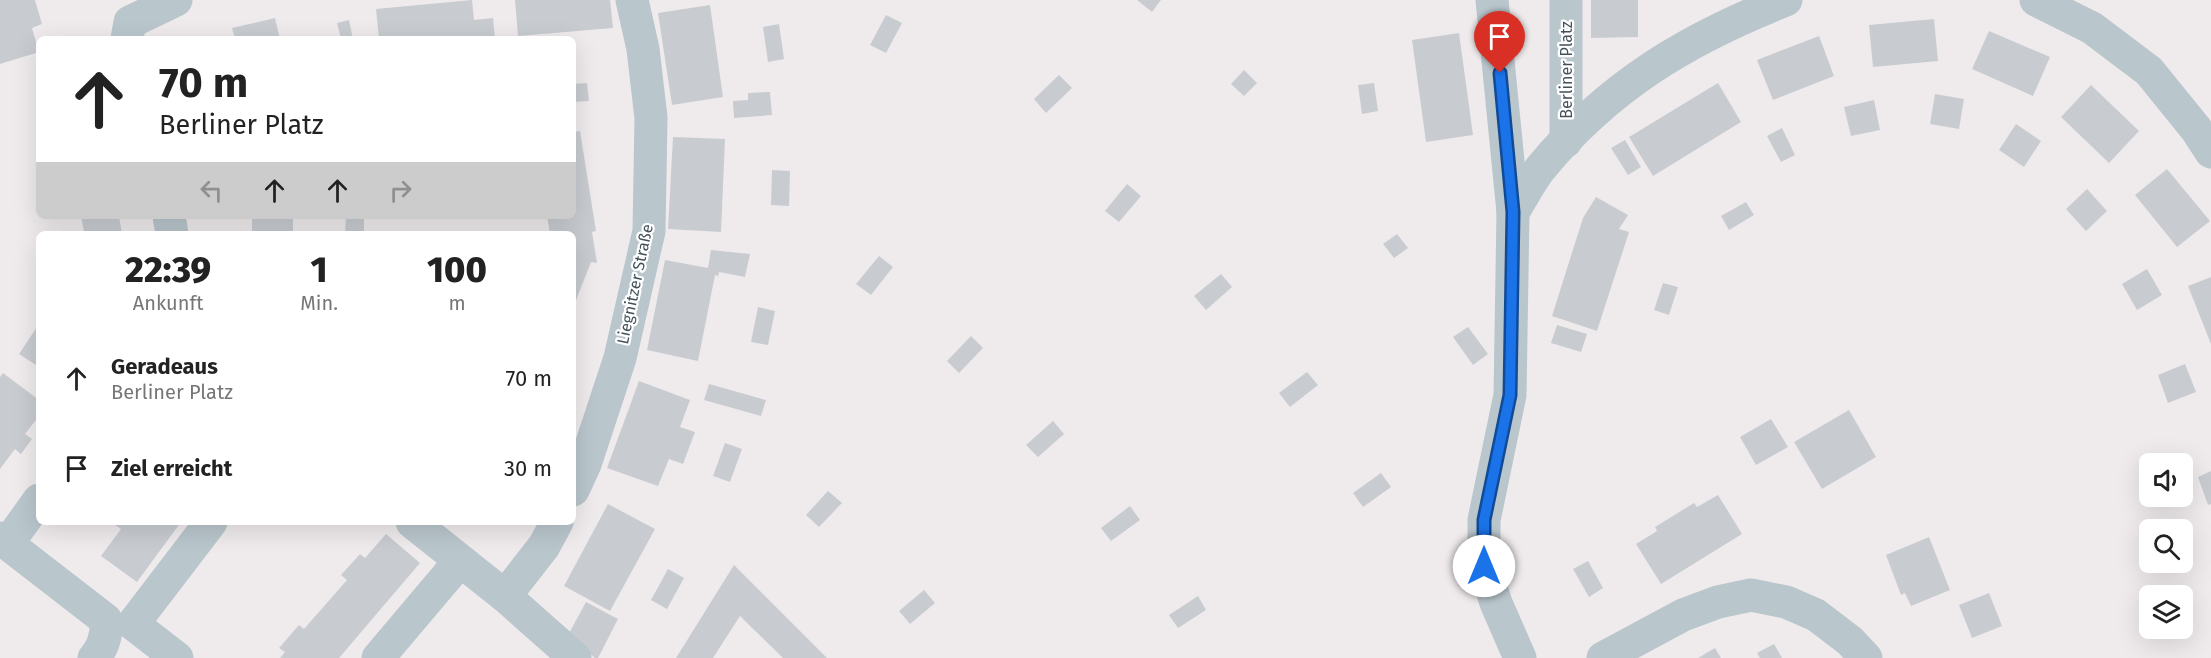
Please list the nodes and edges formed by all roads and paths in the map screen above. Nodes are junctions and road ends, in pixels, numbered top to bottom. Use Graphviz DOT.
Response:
graph roads {
  1 [pos="176,0"];
  2 [pos="632,0"];
  3 [pos="1492,0"];
  4 [pos="1566,0"];
  5 [pos="1786,0"];
  6 [pos="2036,0"];
  7 [pos="128,36"];
  8 [pos="1566,141"];
  9 [pos="2211,152"];
  10 [pos="1513,212"];
  11 [pos="576,484"];
  12 [pos="36,503"];
  13 [pos="209,525"];
  14 [pos="416,525"];
  15 [pos="555,525"];
  16 [pos="4,540"];
  17 [pos="460,561"];
  18 [pos="505,596"];
  19 [pos="94,658"];
  20 [pos="177,658"];
  21 [pos="378,658"];
  22 [pos="575,658"];
  23 [pos="1520,658"];
  24 [pos="1603,658"];
  25 [pos="1866,658"];
  1 -- 7 [label="street"];
  2 -- 11 [label="street, Liegnitzer Straße"];
  3 -- 10 [label="street"];
  4 -- 8 [label="street, Berliner Platz"];
  5 -- 8 [label="street"];
  6 -- 9 [label="street"];
  8 -- 10 [label="street"];
  10 -- 23 [label="street"];
  12 -- 16 [label="street"];
  13 -- 20 [label="street"];
  14 -- 17 [label="street"];
  15 -- 18 [label="street"];
  16 -- 19 [label="street"];
  17 -- 18 [label="street"];
  17 -- 21 [label="street"];
  18 -- 22 [label="street"];
  24 -- 25 [label="street"];
}
